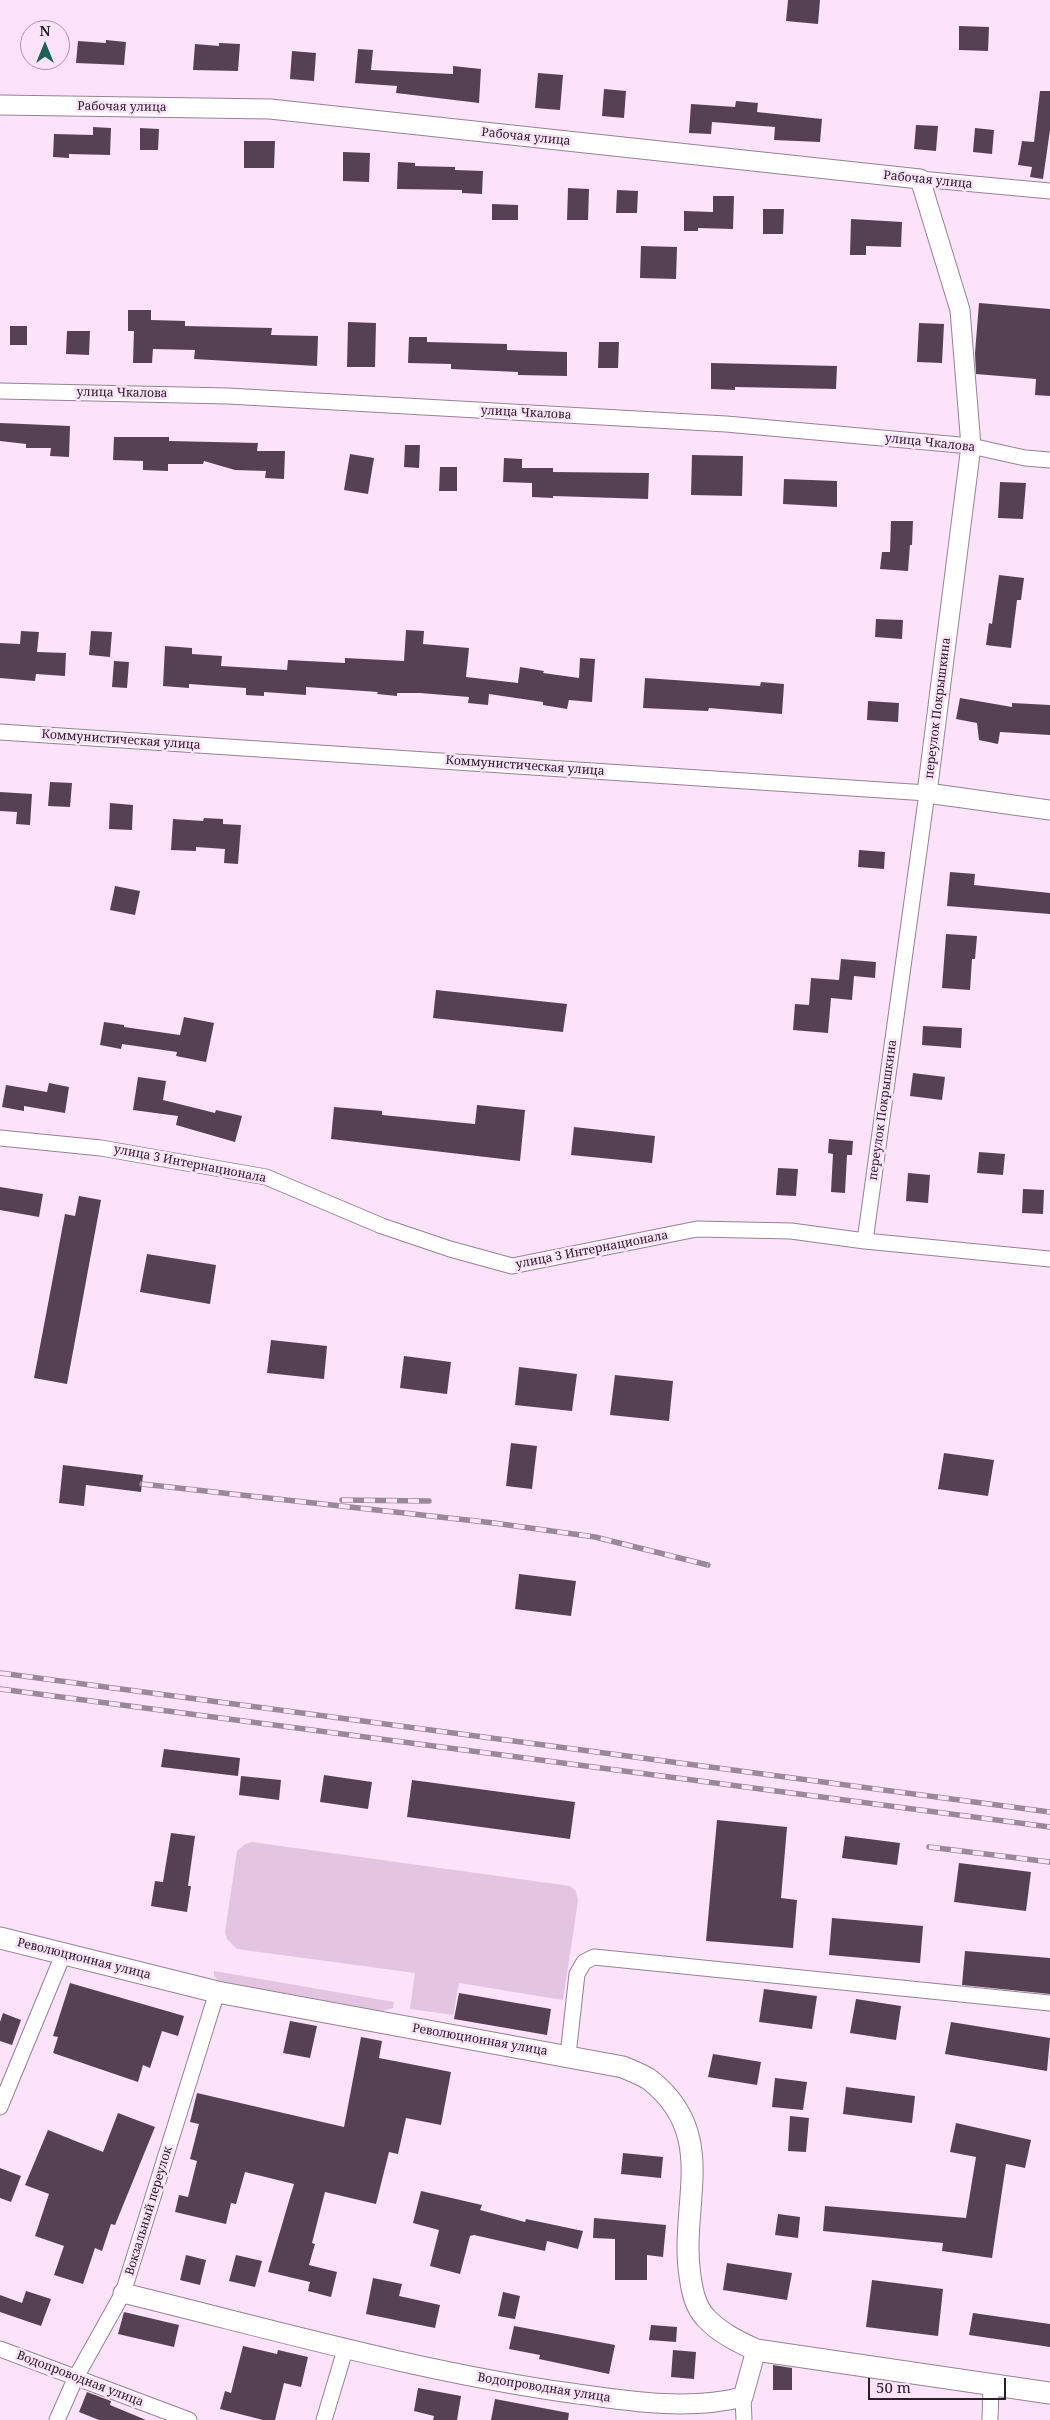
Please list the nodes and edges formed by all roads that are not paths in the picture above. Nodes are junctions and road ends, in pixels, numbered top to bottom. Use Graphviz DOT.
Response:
graph roads {
  1 [pos="0,105"];
  2 [pos="920,179"];
  3 [pos="1050,191"];
  4 [pos="0,391"];
  5 [pos="971,446"];
  6 [pos="1050,460"];
  7 [pos="0,732"];
  8 [pos="927,793"];
  9 [pos="1050,810"];
  10 [pos="0,1138"];
  11 [pos="865,1241"];
  12 [pos="1050,1259"];
  13 [pos="0,1938"];
  14 [pos="63,1955"];
  15 [pos="217,1992"];
  16 [pos="1050,2003"];
  17 [pos="568,2055"];
  18 [pos="0,2107"];
  19 [pos="123,2293"];
  20 [pos="346,2348"];
  21 [pos="0,2349"];
  22 [pos="756,2350"];
  23 [pos="76,2377"];
  24 [pos="991,2386"];
  25 [pos="1050,2394"];
  26 [pos="743,2397"];
  27 [pos="57,2420"];
  28 [pos="189,2420"];
  29 [pos="324,2420"];
  30 [pos="744,2420"];
  31 [pos="990,2420"];
  1 -- 2 [label="street, Рабочая улица"];
  2 -- 3 [label="street, Рабочая улица"];
  2 -- 5 [label="street, переулок Покрышкина"];
  4 -- 5 [label="street, улица Чкалова"];
  5 -- 6 [label="street, улица Чкалова"];
  5 -- 8 [label="street, переулок Покрышкина"];
  7 -- 8 [label="street, Коммунистическая улица"];
  8 -- 9 [label="street, Коммунистическая улица"];
  8 -- 11 [label="street, переулок Покрышкина"];
  10 -- 11 [label="street, улица 3 Интернационала"];
  11 -- 12 [label="street, улица 3 Интернационала"];
  13 -- 14 [label="main road, Революционная улица"];
  14 -- 15 [label="main road, Революционная улица"];
  14 -- 18 [label="street"];
  15 -- 17 [label="main road, Революционная улица"];
  15 -- 19 [label="street, Вокзальный переулок"];
  16 -- 17 [label="street"];
  17 -- 22 [label="main road, Революционная улица"];
  19 -- 20 [label="street, Водопроводная улица"];
  19 -- 23 [label="street, Вокзальный переулок"];
  20 -- 26 [label="street, Водопроводная улица"];
  20 -- 29 [label="street"];
  21 -- 23 [label="street, Водопроводная улица"];
  22 -- 24 [label="main road"];
  22 -- 26 [label="street"];
  23 -- 27 [label="street, Вокзальный переулок"];
  23 -- 28 [label="street, Водопроводная улица"];
  24 -- 25 [label="main road"];
  24 -- 31 [label="street"];
  26 -- 30 [label="street"];
}
